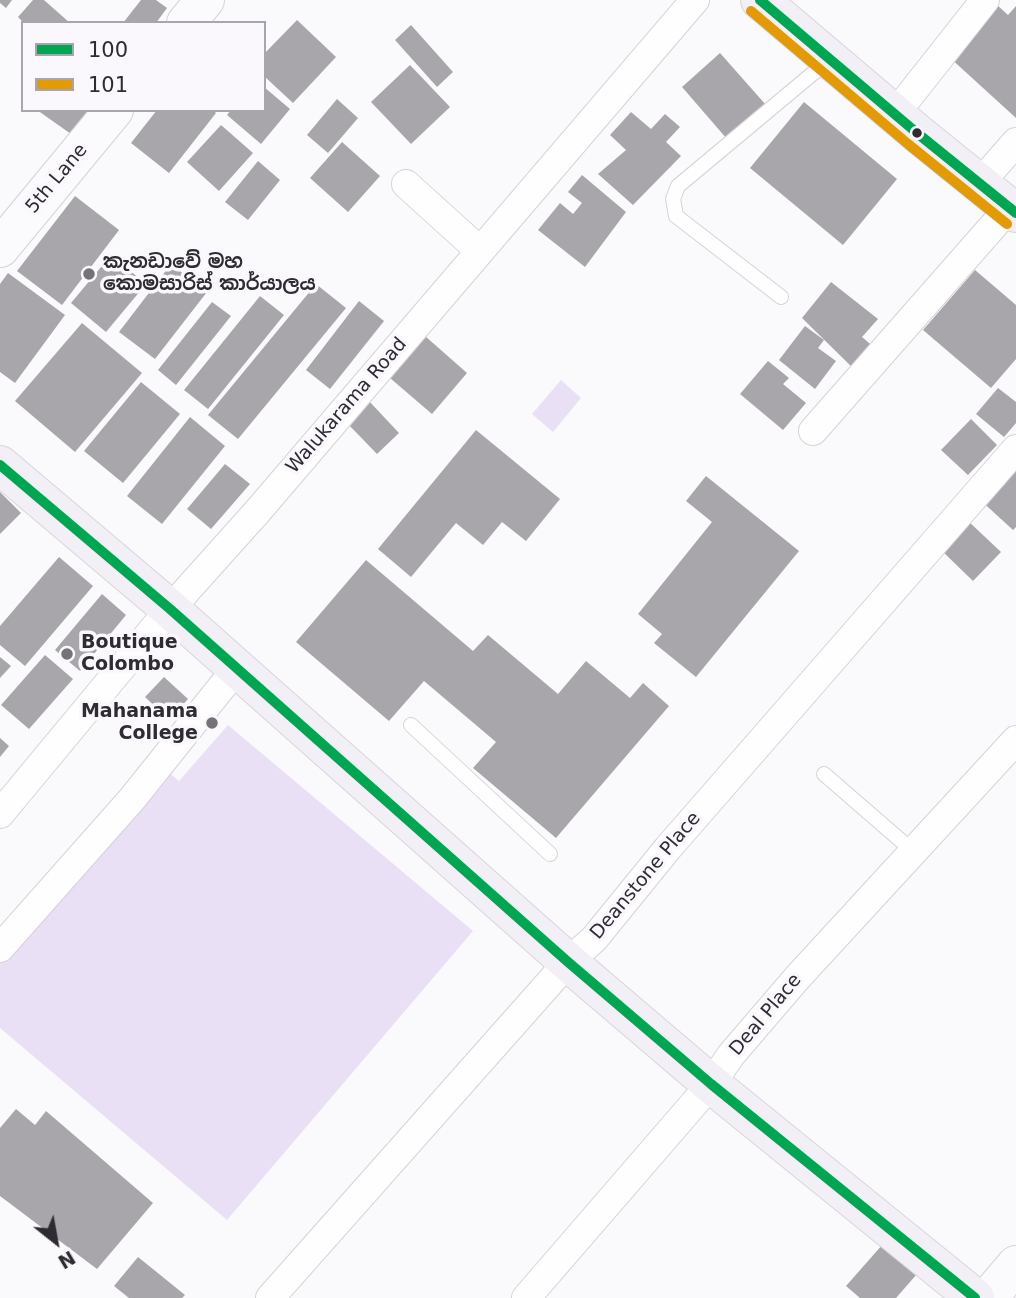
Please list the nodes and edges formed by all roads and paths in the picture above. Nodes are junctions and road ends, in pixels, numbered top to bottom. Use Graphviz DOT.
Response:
graph roads {
  1 [pos="205,0"];
  2 [pos="695,0"];
  3 [pos="760,0"];
  4 [pos="985,0"];
  5 [pos="189,21"];
  6 [pos="830,60"];
  7 [pos="112,112"];
  8 [pos="895,114"];
  9 [pos="1016,142"];
  10 [pos="980,183"];
  11 [pos="406,184"];
  12 [pos="1013,211"];
  13 [pos="0,247"];
  14 [pos="480,251"];
  15 [pos="782,297"];
  16 [pos="813,431"];
  17 [pos="1016,449"];
  18 [pos="0,465"];
  19 [pos="170,609"];
  20 [pos="237,668"];
  21 [pos="411,725"];
  22 [pos="1016,740"];
  23 [pos="824,774"];
  24 [pos="0,814"];
  25 [pos="914,852"];
  26 [pos="550,854"];
  27 [pos="0,948"];
  28 [pos="568,961"];
  29 [pos="711,1084"];
  30 [pos="1016,1265"];
  31 [pos="270,1298"];
  32 [pos="526,1298"];
  33 [pos="975,1298"];
  34 [pos="988,1298"];
  1 -- 5 [label="main road"];
  2 -- 14 [label="street, Walukarama Road"];
  3 -- 6 [label="highway"];
  4 -- 8 [label="street"];
  6 -- 8 [label="highway"];
  6 -- 15 [label="lane"];
  7 -- 13 [label="main road, 5th Lane"];
  8 -- 10 [label="highway"];
  9 -- 10 [label="street"];
  10 -- 12 [label="highway"];
  11 -- 14 [label="street"];
  12 -- 16 [label="street"];
  14 -- 19 [label="street, Walukarama Road"];
  17 -- 28 [label="street, Deanstone Place"];
  18 -- 19 [label="highway"];
  19 -- 20 [label="highway"];
  19 -- 24 [label="street, Walukarama Road"];
  20 -- 27 [label="street"];
  20 -- 28 [label="highway"];
  21 -- 26 [label="lane"];
  22 -- 25 [label="street, Deal Place"];
  23 -- 25 [label="lane"];
  25 -- 29 [label="street, Deal Place"];
  28 -- 29 [label="highway"];
  28 -- 31 [label="street, Deanstone Place"];
  29 -- 32 [label="street, Deal Place"];
  29 -- 33 [label="highway"];
  30 -- 34 [label="main road"];
}
